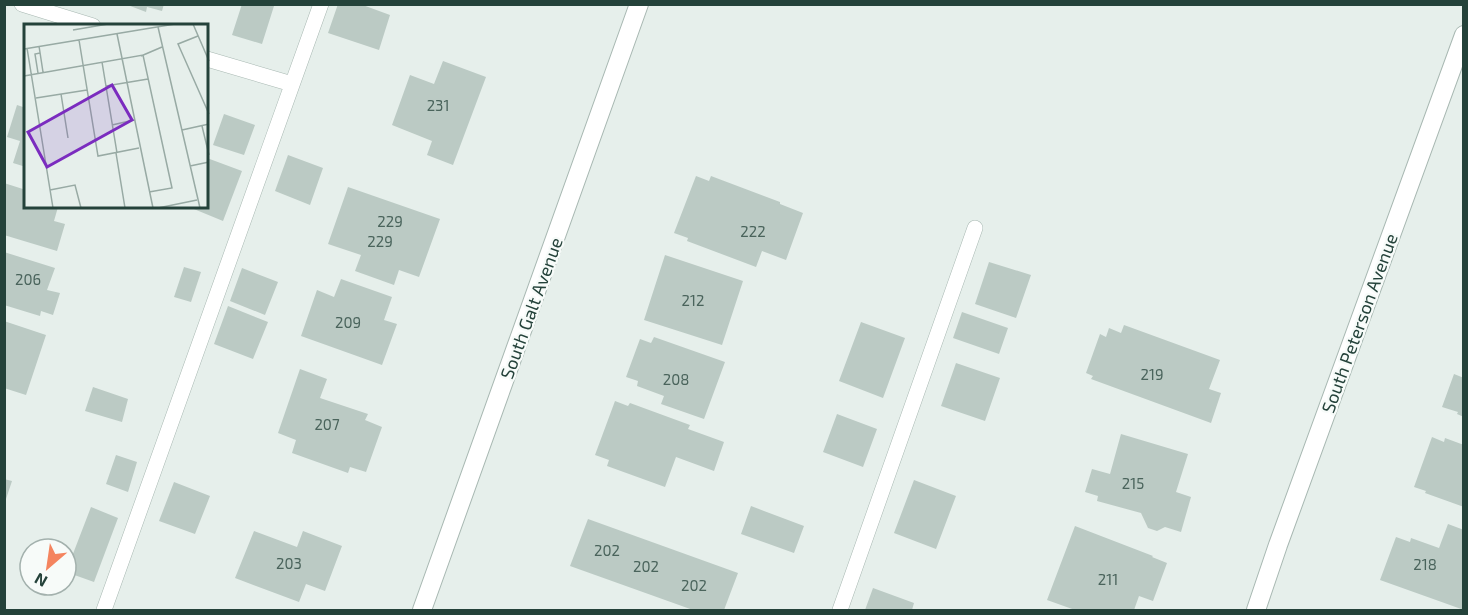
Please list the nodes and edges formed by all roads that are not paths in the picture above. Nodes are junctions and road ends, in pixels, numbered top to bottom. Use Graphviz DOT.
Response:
graph roads {
  1 [pos="22,4"];
  2 [pos="321,4"];
  3 [pos="639,4"];
  4 [pos="87,24"];
  5 [pos="1464,35"];
  6 [pos="208,59"];
  7 [pos="292,84"];
  8 [pos="975,228"];
  9 [pos="104,610"];
  10 [pos="422,610"];
  11 [pos="840,610"];
  12 [pos="1256,610"];
  1 -- 4 [label="lane"];
  2 -- 7 [label="lane"];
  3 -- 10 [label="street, South Galt Avenue"];
  5 -- 12 [label="street, South Peterson Avenue"];
  6 -- 7 [label="lane"];
  7 -- 9 [label="lane"];
  8 -- 11 [label="lane"];
}
